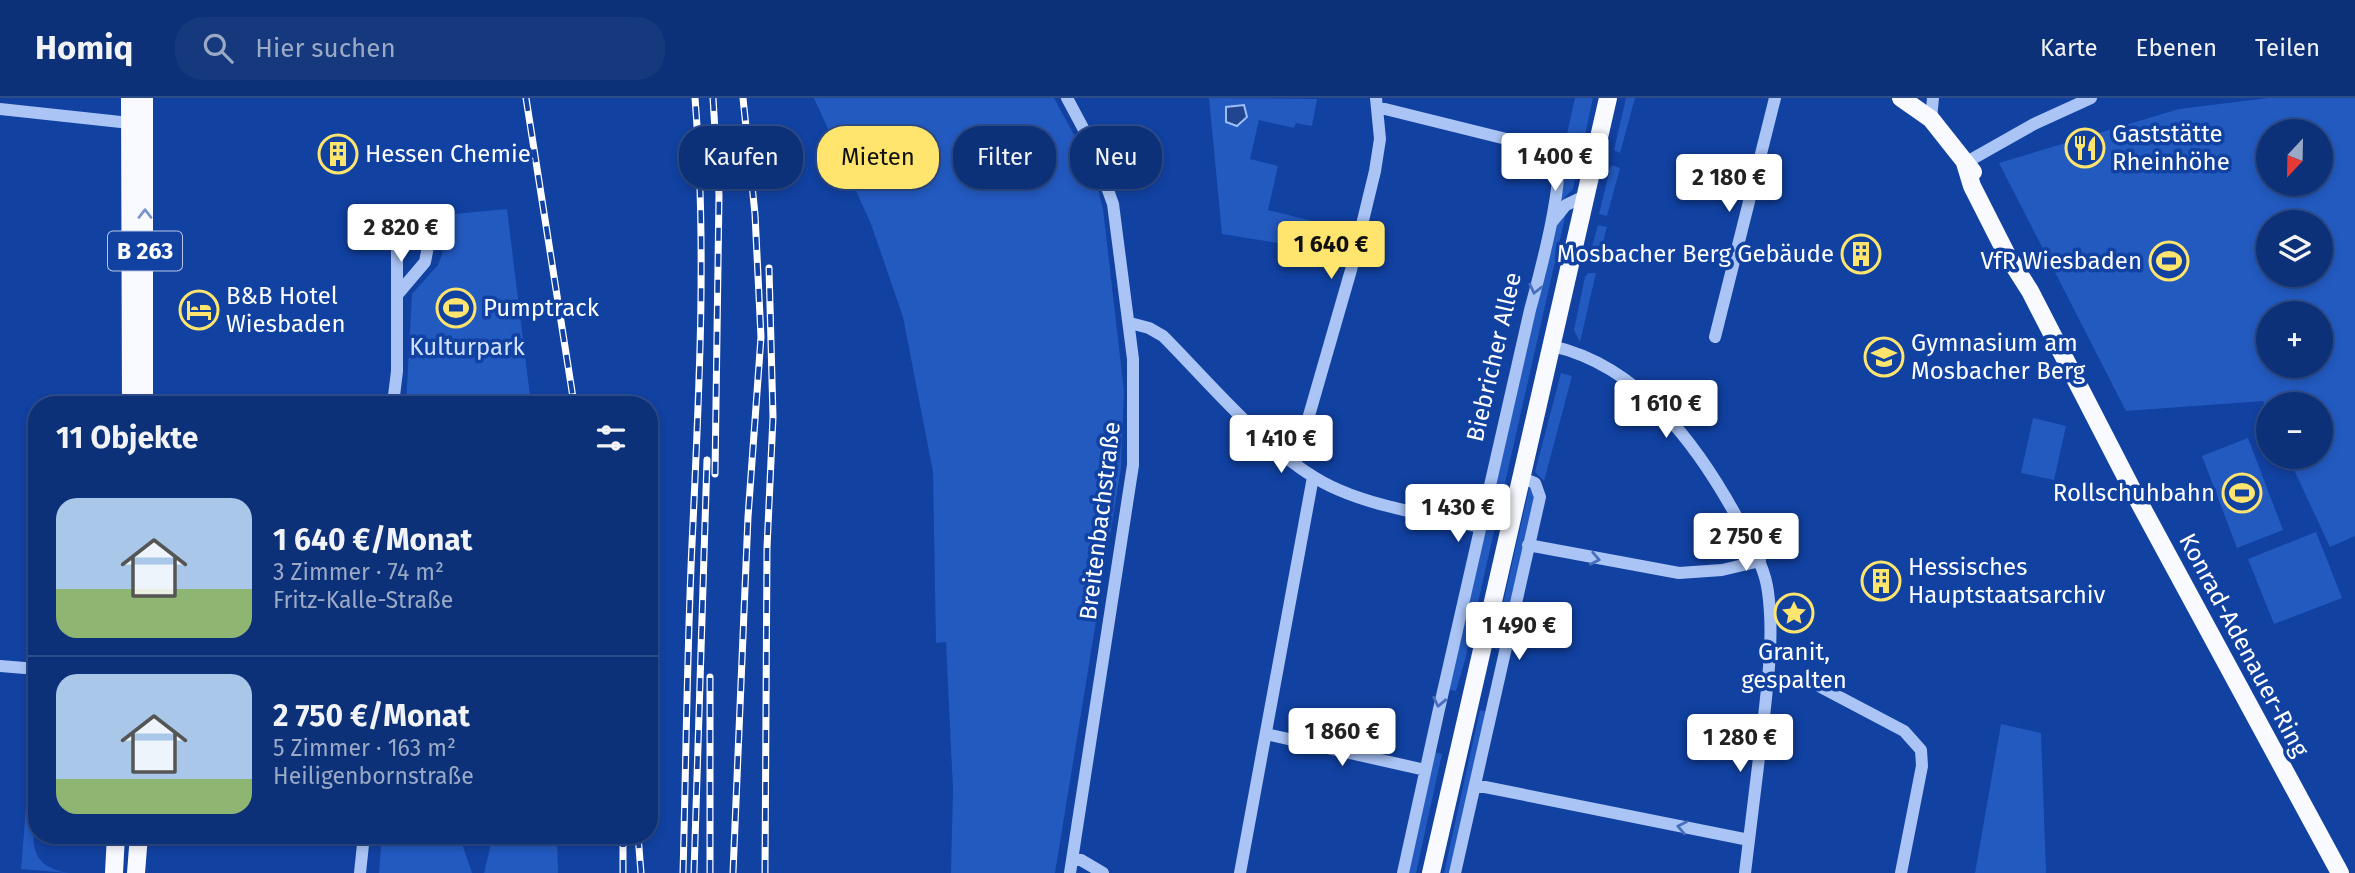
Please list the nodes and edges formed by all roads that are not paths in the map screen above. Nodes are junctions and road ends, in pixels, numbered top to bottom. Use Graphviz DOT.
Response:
graph roads {
  1 [pos="130,98"];
  2 [pos="144,98"];
  3 [pos="1067,98"];
  4 [pos="1608,98"];
  5 [pos="1775,98"];
  6 [pos="1901,98"];
  7 [pos="1933,98"];
  8 [pos="2091,98"];
  9 [pos="2073,101"];
  10 [pos="1377,103"];
  11 [pos="0,109"];
  12 [pos="1931,120"];
  13 [pos="130,123"];
  14 [pos="1965,163"];
  15 [pos="1585,196"];
  16 [pos="1551,223"];
  17 [pos="397,295"];
  18 [pos="1130,323"];
  19 [pos="1715,337"];
  20 [pos="1552,346"];
  21 [pos="131,396"];
  22 [pos="144,396"];
  23 [pos="394,396"];
  24 [pos="1295,464"];
  25 [pos="1313,477"];
  26 [pos="1520,477"];
  27 [pos="1479,527"];
  28 [pos="1528,545"];
  29 [pos="1760,561"];
  30 [pos="0,666"];
  31 [pos="28,668"];
  32 [pos="1768,679"];
  33 [pos="1266,734"];
  34 [pos="1425,770"];
  35 [pos="1475,785"];
  36 [pos="1749,840"];
  37 [pos="116,844"];
  38 [pos="138,844"];
  39 [pos="363,844"];
  40 [pos="1073,859"];
  41 [pos="114,873"];
  42 [pos="136,873"];
  43 [pos="360,873"];
  44 [pos="1070,873"];
  45 [pos="1103,873"];
  46 [pos="1240,873"];
  47 [pos="1403,873"];
  48 [pos="1431,873"];
  49 [pos="1455,873"];
  50 [pos="1745,873"];
  51 [pos="1901,873"];
  52 [pos="2340,873"];
  1 -- 13 [label="main road, B 263"];
  22 -- 2 [label="main road, B 263, one-way"];
  3 -- 18 [label="street, Breitenbachstraße"];
  4 -- 15 [label="main road"];
  5 -- 19 [label="street"];
  6 -- 12 [label="main road, Konrad-Adenauer-Ring"];
  7 -- 12 [label="street"];
  8 -- 9 [label="street"];
  9 -- 14 [label="street"];
  10 -- 16 [label="street, Biebricher Allee"];
  10 -- 24 [label="street"];
  11 -- 13 [label="street"];
  12 -- 14 [label="main road, Konrad-Adenauer-Ring"];
  13 -- 21 [label="main road, B 263"];
  14 -- 52 [label="main road, Konrad-Adenauer-Ring"];
  15 -- 16 [label="street"];
  15 -- 20 [label="main road"];
  16 -- 27 [label="street, Biebricher Allee, one-way"];
  17 -- 17 [label="street"];
  17 -- 23 [label="street"];
  18 -- 24 [label="street"];
  18 -- 40 [label="street, Breitenbachstraße"];
  20 -- 26 [label="main road"];
  20 -- 29 [label="street"];
  24 -- 25 [label="street"];
  25 -- 27 [label="street"];
  25 -- 33 [label="street"];
  26 -- 28 [label="street"];
  26 -- 48 [label="main road"];
  27 -- 34 [label="street, Biebricher Allee, one-way"];
  28 -- 29 [label="street, one-way"];
  28 -- 35 [label="street"];
  29 -- 32 [label="street"];
  30 -- 31 [label="street"];
  32 -- 36 [label="street"];
  32 -- 51 [label="street"];
  33 -- 34 [label="street"];
  33 -- 46 [label="street"];
  34 -- 47 [label="street, Biebricher Allee"];
  36 -- 35 [label="street, one-way"];
  35 -- 49 [label="street"];
  36 -- 50 [label="street"];
  37 -- 41 [label="main road"];
  38 -- 42 [label="main road"];
  39 -- 43 [label="street"];
  40 -- 44 [label="street, Breitenbachstraße"];
  40 -- 45 [label="street"];
}
